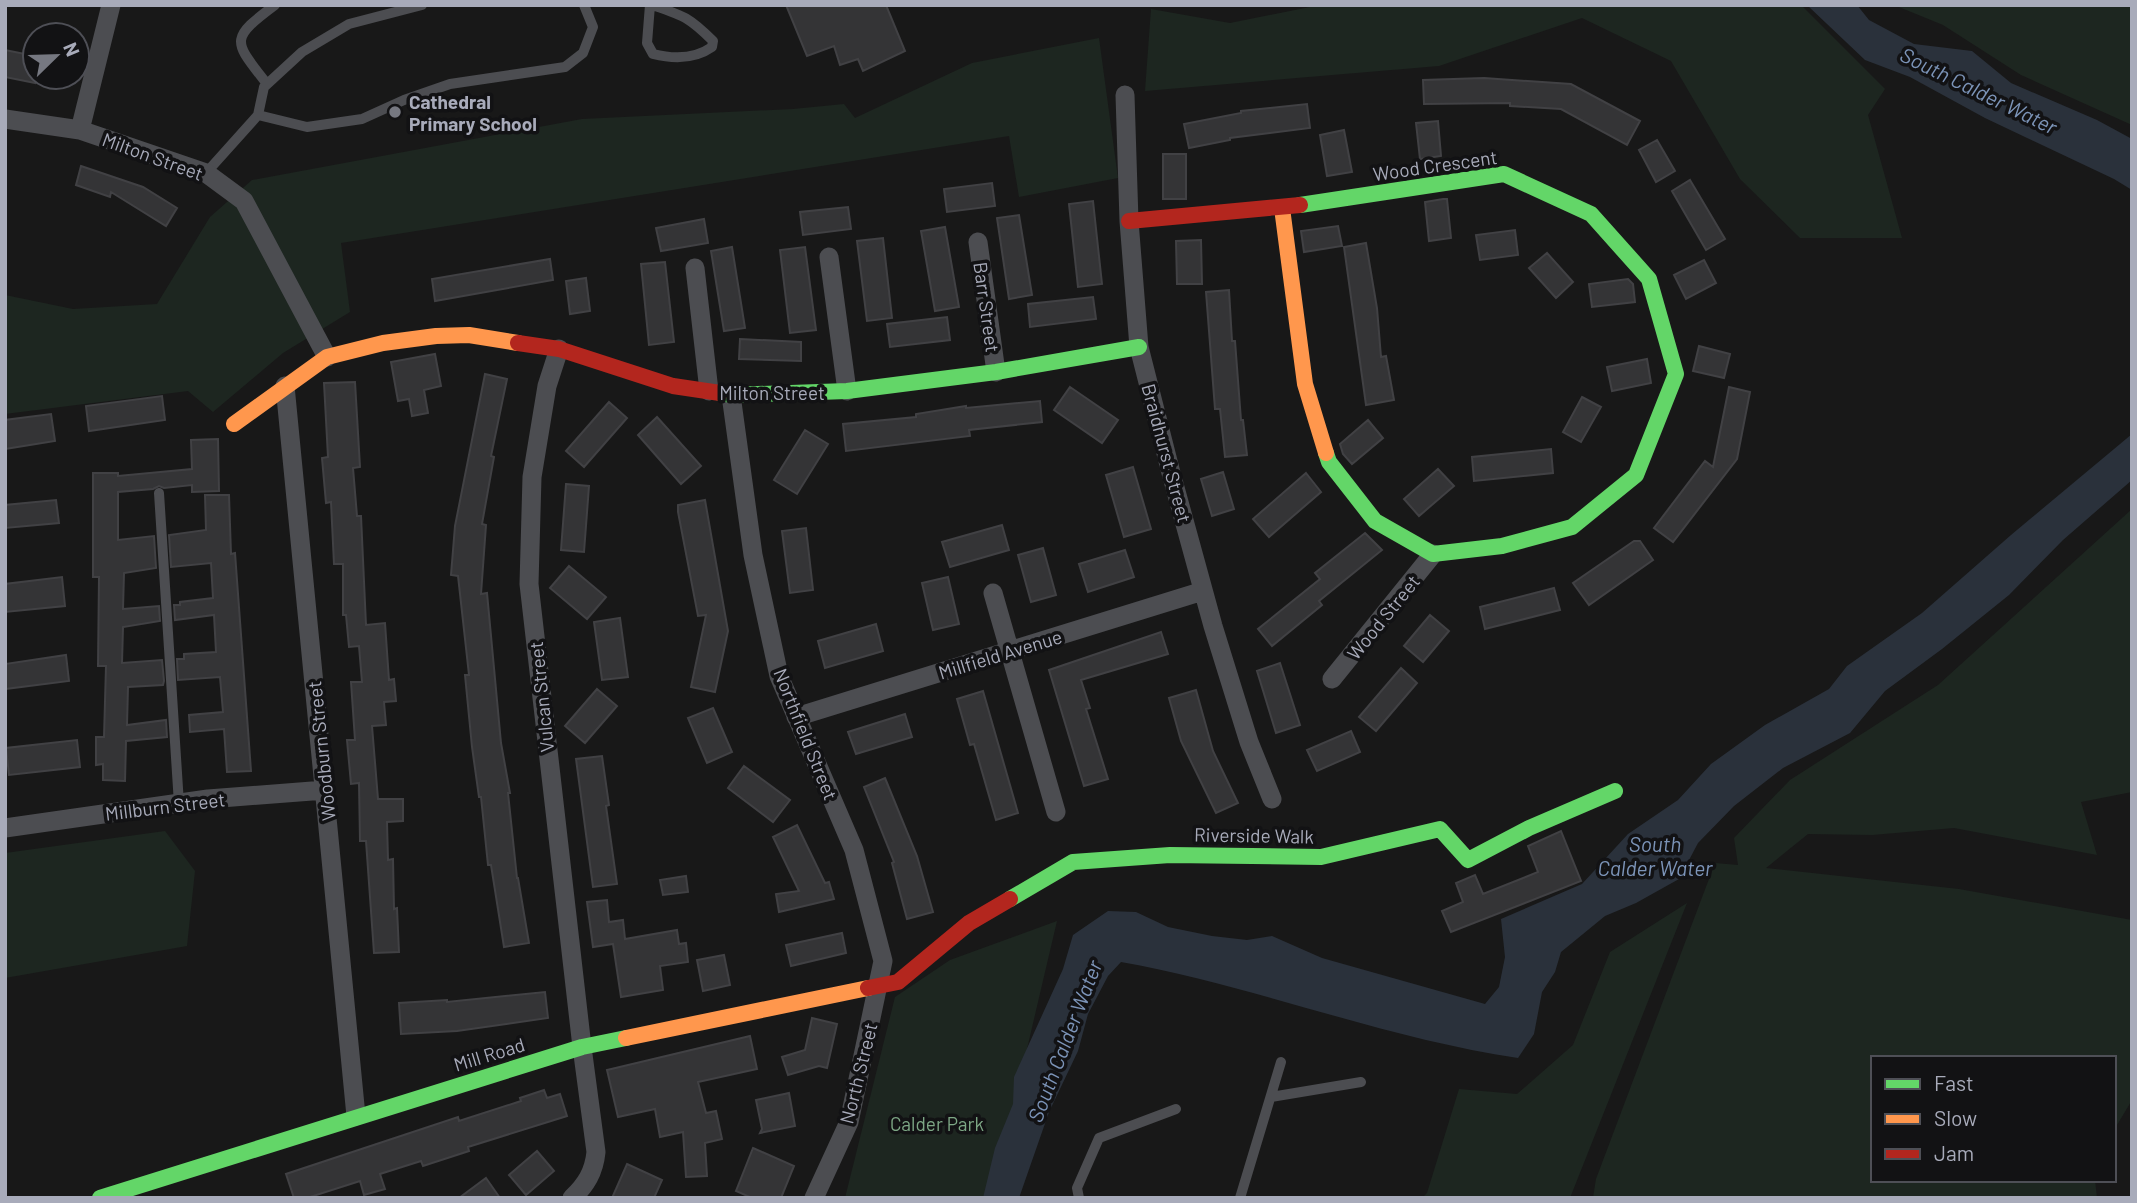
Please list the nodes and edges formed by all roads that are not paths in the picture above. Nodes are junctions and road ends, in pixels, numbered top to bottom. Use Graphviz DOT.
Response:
graph roads {
  1 [pos="111,5"];
  2 [pos="275,5"];
  3 [pos="422,5"];
  4 [pos="584,5"];
  5 [pos="651,5"];
  6 [pos="267,84"];
  7 [pos="1125,95"];
  8 [pos="258,115"];
  9 [pos="5,119"];
  10 [pos="80,130"];
  11 [pos="206,173"];
  12 [pos="1282,208"];
  13 [pos="1129,221"];
  14 [pos="978,242"];
  15 [pos="829,257"];
  16 [pos="695,268"];
  17 [pos="1139,347"];
  18 [pos="559,349"];
  19 [pos="327,357"];
  20 [pos="996,372"];
  21 [pos="285,386"];
  22 [pos="709,391"];
  23 [pos="847,391"];
  24 [pos="731,395"];
  25 [pos="234,424"];
  26 [pos="159,493"];
  27 [pos="1433,554"];
  28 [pos="1203,591"];
  29 [pos="993,593"];
  30 [pos="1009,651"];
  31 [pos="1332,680"];
  32 [pos="796,717"];
  33 [pos="325,790"];
  34 [pos="1615,791"];
  35 [pos="1272,800"];
  36 [pos="179,804"];
  37 [pos="1056,812"];
  38 [pos="5,828"];
  39 [pos="889,983"];
  40 [pos="582,1047"];
  41 [pos="1281,1062"];
  42 [pos="1361,1082"];
  43 [pos="1271,1097"];
  44 [pos="1175,1109"];
  45 [pos="356,1116"];
  46 [pos="137,1192"];
  47 [pos="100,1198"];
  48 [pos="572,1198"];
  49 [pos="814,1198"];
  50 [pos="1079,1198"];
  51 [pos="1240,1198"];
  1 -- 10 [label="street"];
  2 -- 6 [label="lane"];
  3 -- 6 [label="lane"];
  4 -- 8 [label="lane"];
  5 -- 5 [label="lane"];
  6 -- 8 [label="lane"];
  7 -- 13 [label="street, Braidhurst Street"];
  8 -- 11 [label="lane"];
  9 -- 10 [label="street, Milton Street"];
  10 -- 11 [label="street, Milton Street"];
  11 -- 19 [label="street, Milton Street"];
  12 -- 13 [label="street, Wood Crescent"];
  12 -- 27 [label="street"];
  12 -- 27 [label="street, Wood Crescent"];
  13 -- 17 [label="street, Braidhurst Street"];
  14 -- 20 [label="street, Barr Street"];
  15 -- 23 [label="street"];
  16 -- 22 [label="street"];
  17 -- 20 [label="street, Milton Street"];
  17 -- 28 [label="street, Braidhurst Street"];
  18 -- 19 [label="street, Milton Street"];
  18 -- 22 [label="street, Milton Street"];
  18 -- 40 [label="street, Vulcan Street"];
  19 -- 21 [label="street, Milton Street"];
  20 -- 23 [label="street, Milton Street"];
  21 -- 25 [label="street, Milton Street"];
  21 -- 33 [label="street, Woodburn Street"];
  22 -- 24 [label="street, Milton Street"];
  23 -- 24 [label="street, Milton Street"];
  24 -- 32 [label="street, Northfield Street"];
  26 -- 36 [label="lane"];
  27 -- 31 [label="street, Wood Street"];
  28 -- 30 [label="street, Millfield Avenue"];
  28 -- 35 [label="street, Braidhurst Street"];
  29 -- 30 [label="street"];
  30 -- 32 [label="street, Millfield Avenue"];
  30 -- 37 [label="street"];
  32 -- 39 [label="street, Northfield Street"];
  33 -- 36 [label="street, Millburn Street"];
  33 -- 45 [label="street, Woodburn Street"];
  34 -- 39 [label="street, Riverside Walk"];
  36 -- 38 [label="street, Millburn Street"];
  39 -- 40 [label="street, Mill Road"];
  39 -- 49 [label="street, North Street"];
  40 -- 45 [label="street, Mill Road"];
  40 -- 48 [label="street, Vulcan Street"];
  41 -- 43 [label="lane"];
  42 -- 43 [label="lane"];
  43 -- 51 [label="lane"];
  44 -- 50 [label="lane"];
  45 -- 46 [label="street, Mill Road"];
  46 -- 47 [label="street, Mill Road"];
}
